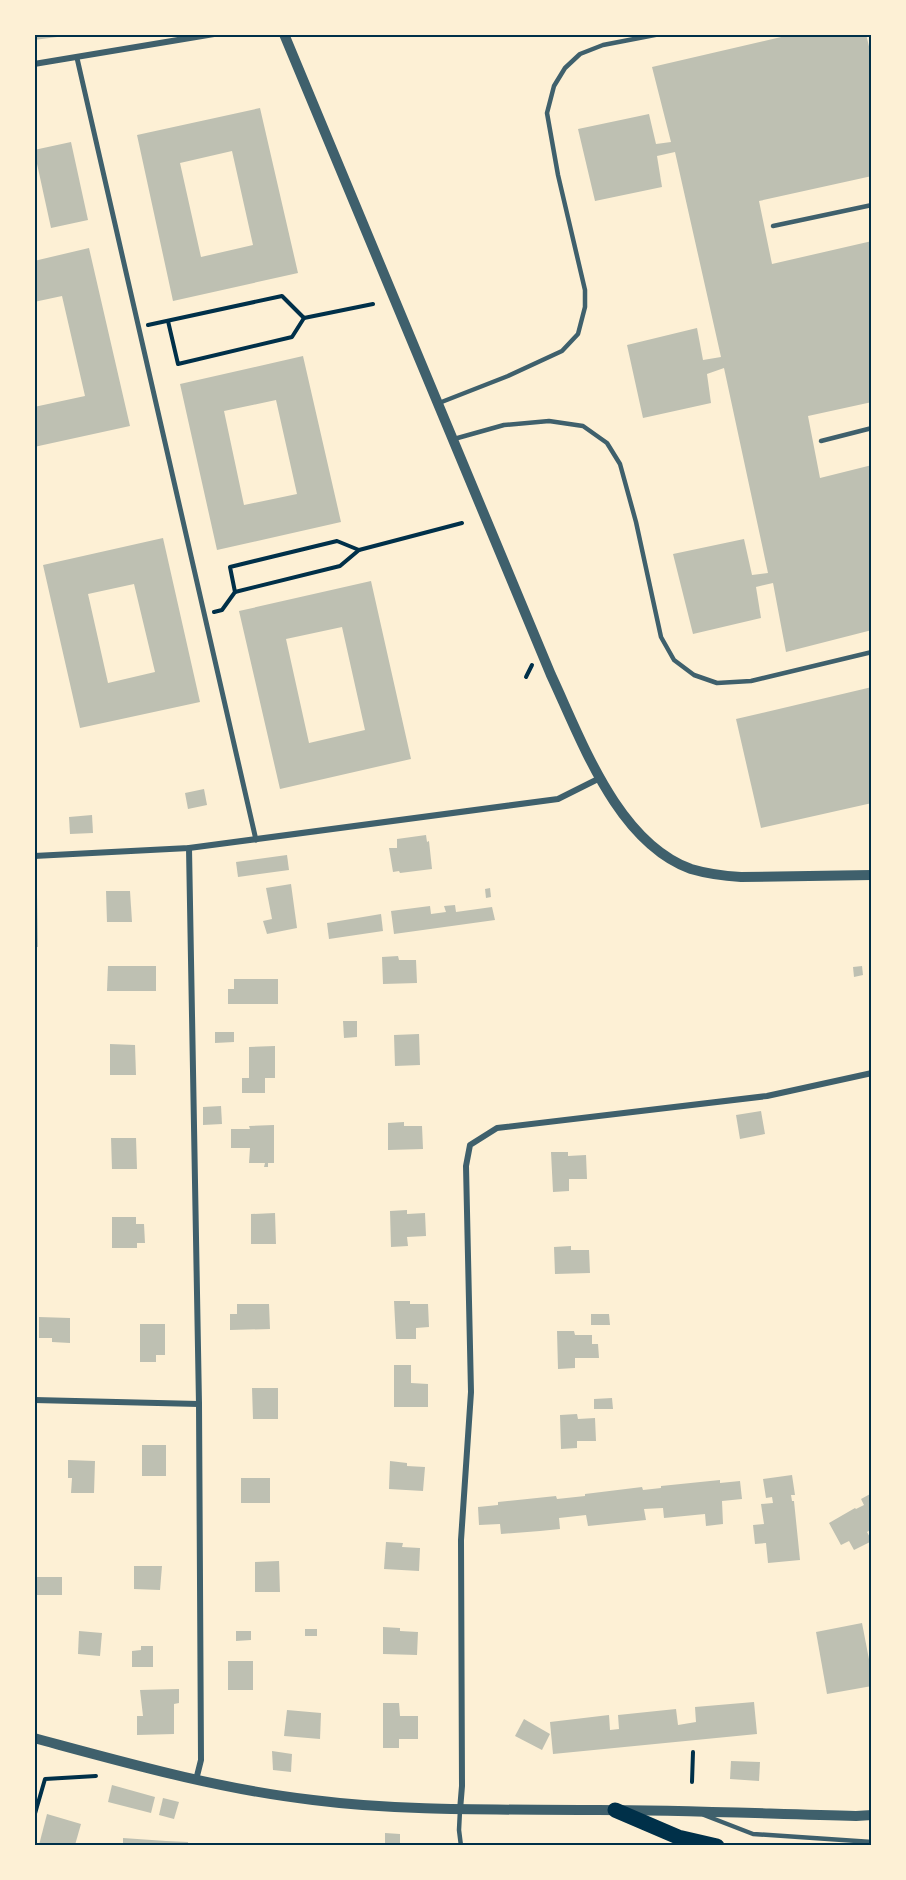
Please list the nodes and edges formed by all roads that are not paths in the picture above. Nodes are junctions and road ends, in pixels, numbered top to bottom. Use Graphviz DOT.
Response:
graph roads {
  1 [pos="214,34"];
  2 [pos="284,34"];
  3 [pos="660,34"];
  4 [pos="77,58"];
  5 [pos="34,64"];
  6 [pos="872,205"];
  7 [pos="773,226"];
  8 [pos="438,403"];
  9 [pos="872,428"];
  10 [pos="453,439"];
  11 [pos="821,441"];
  12 [pos="872,652"];
  13 [pos="600,778"];
  14 [pos="256,840"];
  15 [pos="189,848"];
  16 [pos="34,856"];
  17 [pos="872,875"];
  18 [pos="872,1073"];
  19 [pos="34,1400"];
  20 [pos="199,1404"];
  21 [pos="34,1738"];
  22 [pos="196,1781"];
  23 [pos="460,1810"];
  24 [pos="615,1810"];
  25 [pos="695,1812"];
  26 [pos="872,1815"];
  27 [pos="872,1842"];
  28 [pos="461,1845"];
  29 [pos="717,1845"];
  1 -- 4 [label="street"];
  2 -- 8 [label="street"];
  3 -- 8 [label="lane"];
  4 -- 5 [label="street"];
  4 -- 14 [label="street"];
  6 -- 7 [label="lane"];
  8 -- 10 [label="street"];
  9 -- 11 [label="lane"];
  10 -- 12 [label="lane"];
  10 -- 13 [label="street"];
  13 -- 14 [label="street"];
  13 -- 17 [label="street"];
  14 -- 15 [label="street"];
  15 -- 16 [label="street"];
  15 -- 20 [label="street"];
  18 -- 23 [label="street"];
  19 -- 20 [label="street"];
  20 -- 22 [label="street"];
  21 -- 22 [label="street"];
  22 -- 23 [label="street"];
  23 -- 24 [label="street"];
  23 -- 28 [label="lane"];
  24 -- 25 [label="street"];
  24 -- 29 [label="main road"];
  25 -- 26 [label="street"];
  25 -- 27 [label="lane"];
}
